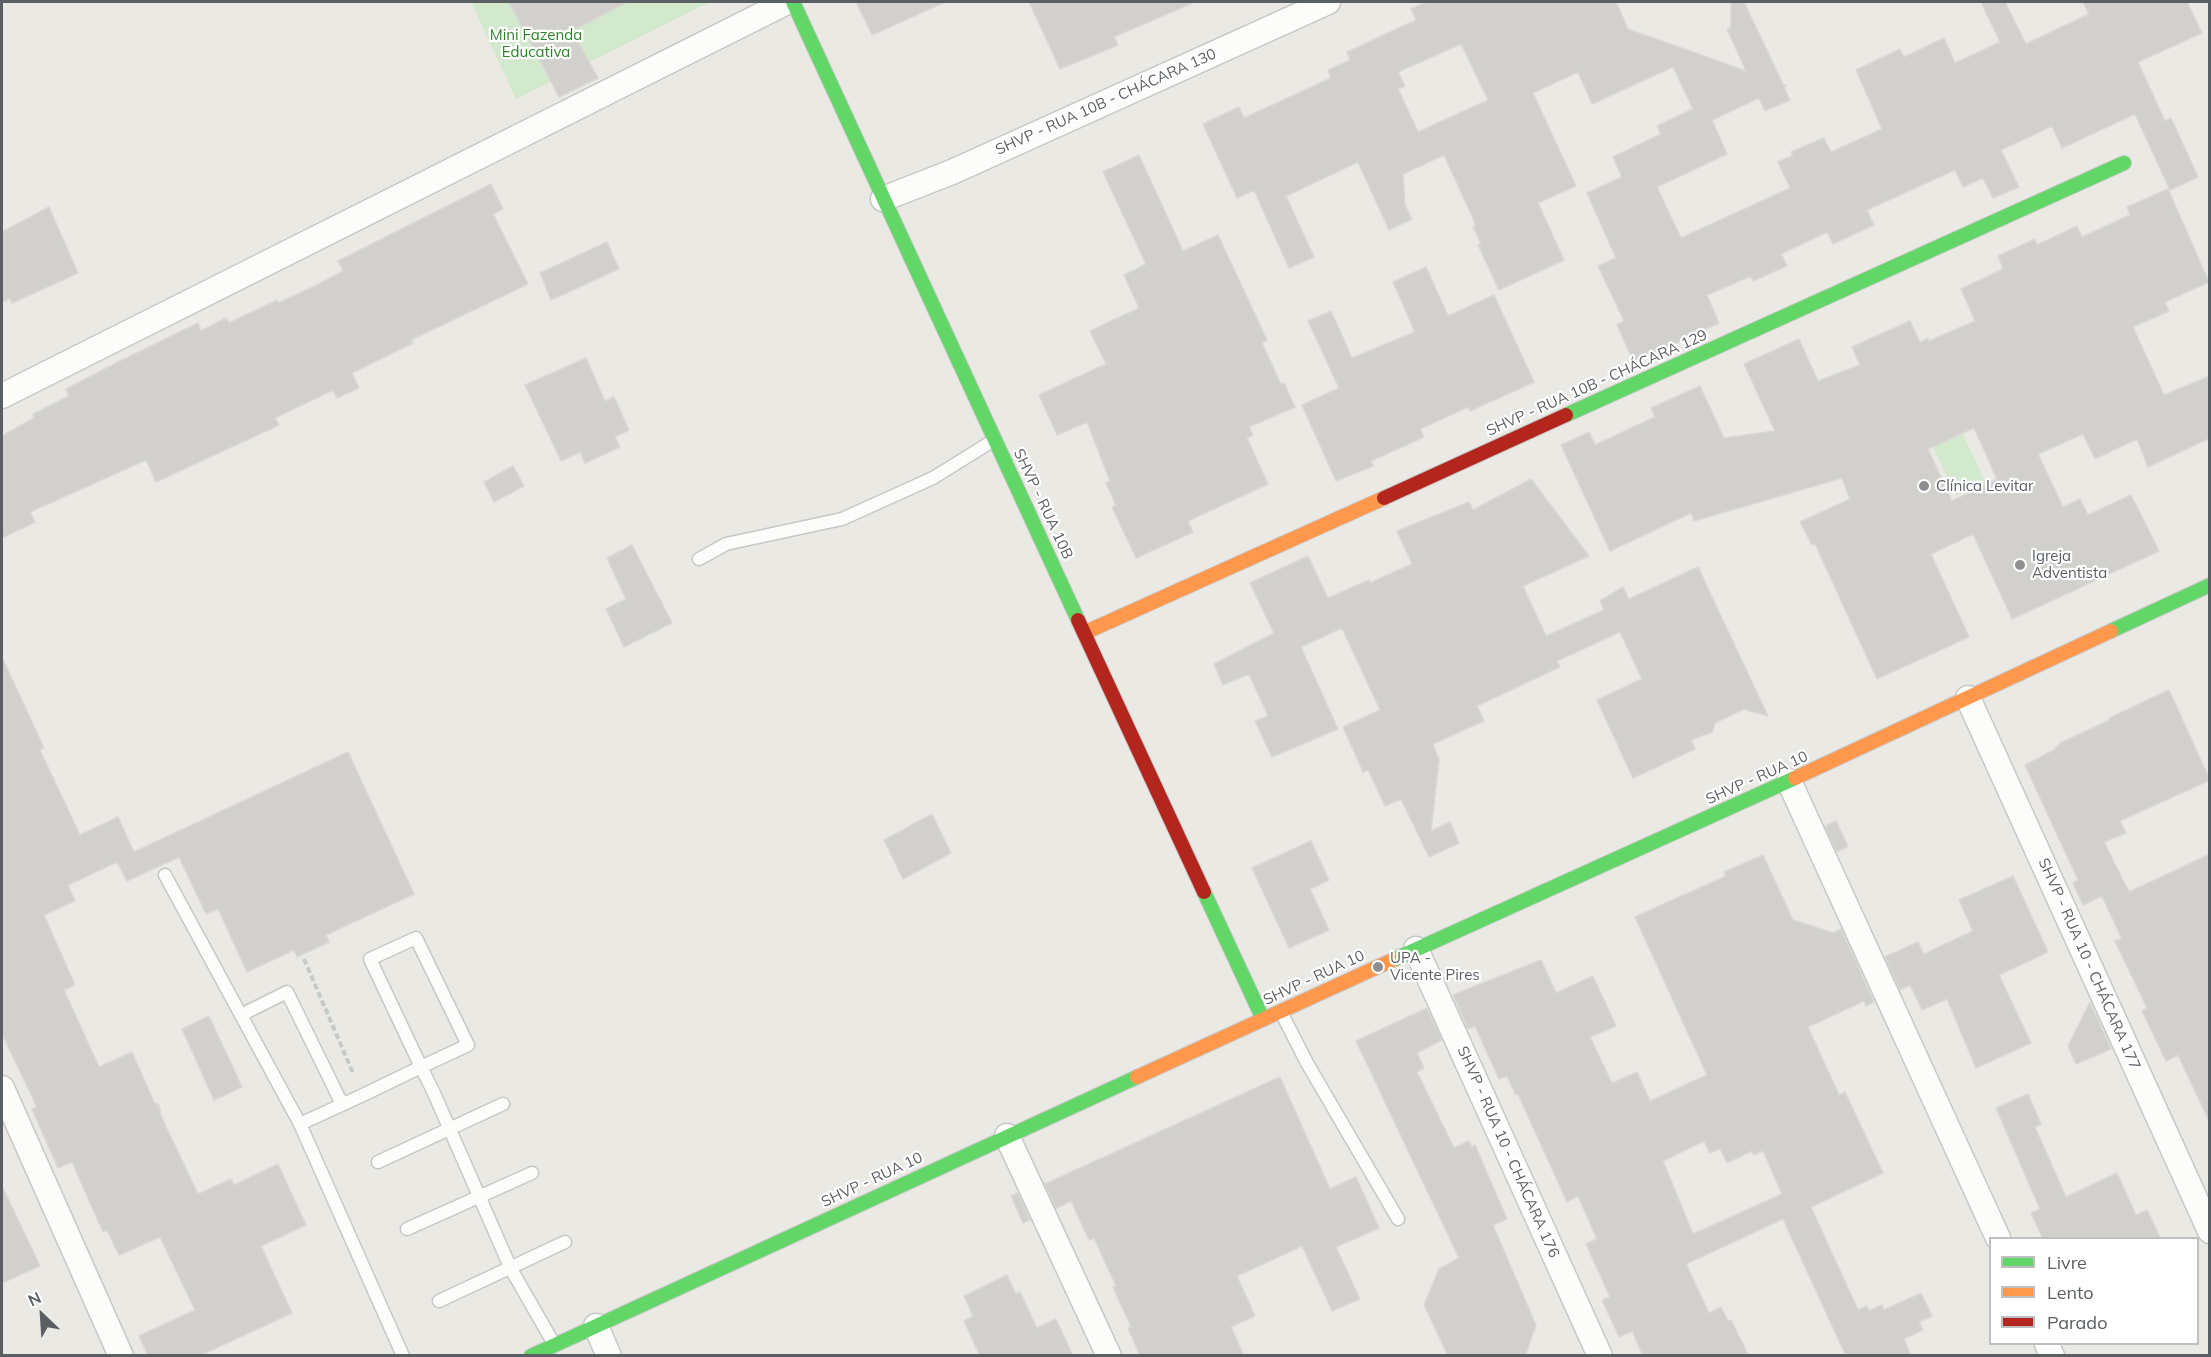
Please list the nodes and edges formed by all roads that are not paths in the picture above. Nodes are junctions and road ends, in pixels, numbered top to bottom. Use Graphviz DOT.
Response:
graph roads {
  1 [pos="788,2"];
  2 [pos="793,2"];
  3 [pos="1328,2"];
  4 [pos="2124,163"];
  5 [pos="883,199"];
  6 [pos="2,396"];
  7 [pos="995,440"];
  8 [pos="699,559"];
  9 [pos="2210,585"];
  10 [pos="1084,633"];
  11 [pos="1968,698"];
  12 [pos="1789,782"];
  13 [pos="165,875"];
  14 [pos="1416,949"];
  15 [pos="1280,1011"];
  16 [pos="241,1015"];
  17 [pos="1263,1019"];
  18 [pos="421,1067"];
  19 [pos="2,1088"];
  20 [pos="342,1104"];
  21 [pos="503,1104"];
  22 [pos="300,1124"];
  23 [pos="448,1128"];
  24 [pos="1006,1136"];
  25 [pos="378,1162"];
  26 [pos="532,1173"];
  27 [pos="479,1197"];
  28 [pos="1398,1219"];
  29 [pos="407,1229"];
  30 [pos="2210,1231"];
  31 [pos="1997,1237"];
  32 [pos="565,1242"];
  33 [pos="511,1269"];
  34 [pos="439,1302"];
  35 [pos="596,1326"];
  36 [pos="554,1345"];
  37 [pos="121,1356"];
  38 [pos="403,1356"];
  39 [pos="531,1356"];
  40 [pos="609,1356"];
  41 [pos="1109,1356"];
  42 [pos="1600,1356"];
  1 -- 6 [label="street"];
  2 -- 5 [label="street, SHVP - RUA 10B"];
  3 -- 5 [label="street, SHVP - RUA 10B - CHÁCARA 130"];
  4 -- 10 [label="street, SHVP - RUA 10B - CHÁCARA 129"];
  5 -- 7 [label="street, SHVP - RUA 10B"];
  7 -- 8 [label="lane"];
  7 -- 10 [label="street, SHVP - RUA 10B"];
  9 -- 11 [label="street, SHVP - RUA 10"];
  10 -- 17 [label="street, SHVP - RUA 10B"];
  11 -- 12 [label="street, SHVP - RUA 10"];
  11 -- 30 [label="street, SHVP - RUA 10 - CHÁCARA 177"];
  12 -- 14 [label="street, SHVP - RUA 10"];
  12 -- 31 [label="street"];
  13 -- 16 [label="lane"];
  14 -- 15 [label="street, SHVP - RUA 10"];
  14 -- 42 [label="street, SHVP - RUA 10 - CHÁCARA 176"];
  15 -- 17 [label="street, SHVP - RUA 10"];
  15 -- 28 [label="lane"];
  16 -- 20 [label="lane"];
  16 -- 22 [label="lane"];
  17 -- 24 [label="street, SHVP - RUA 10"];
  18 -- 18 [label="lane"];
  18 -- 20 [label="lane"];
  18 -- 23 [label="lane"];
  19 -- 37 [label="street"];
  20 -- 22 [label="lane"];
  21 -- 23 [label="lane"];
  22 -- 38 [label="lane"];
  23 -- 25 [label="lane"];
  23 -- 27 [label="lane"];
  24 -- 35 [label="street, SHVP - RUA 10"];
  24 -- 41 [label="street"];
  26 -- 27 [label="lane"];
  27 -- 29 [label="lane"];
  27 -- 33 [label="lane"];
  32 -- 33 [label="lane"];
  33 -- 34 [label="lane"];
  33 -- 36 [label="lane"];
  35 -- 36 [label="street, SHVP - RUA 10"];
  35 -- 40 [label="street"];
  36 -- 39 [label="street, SHVP - RUA 10"];
}
